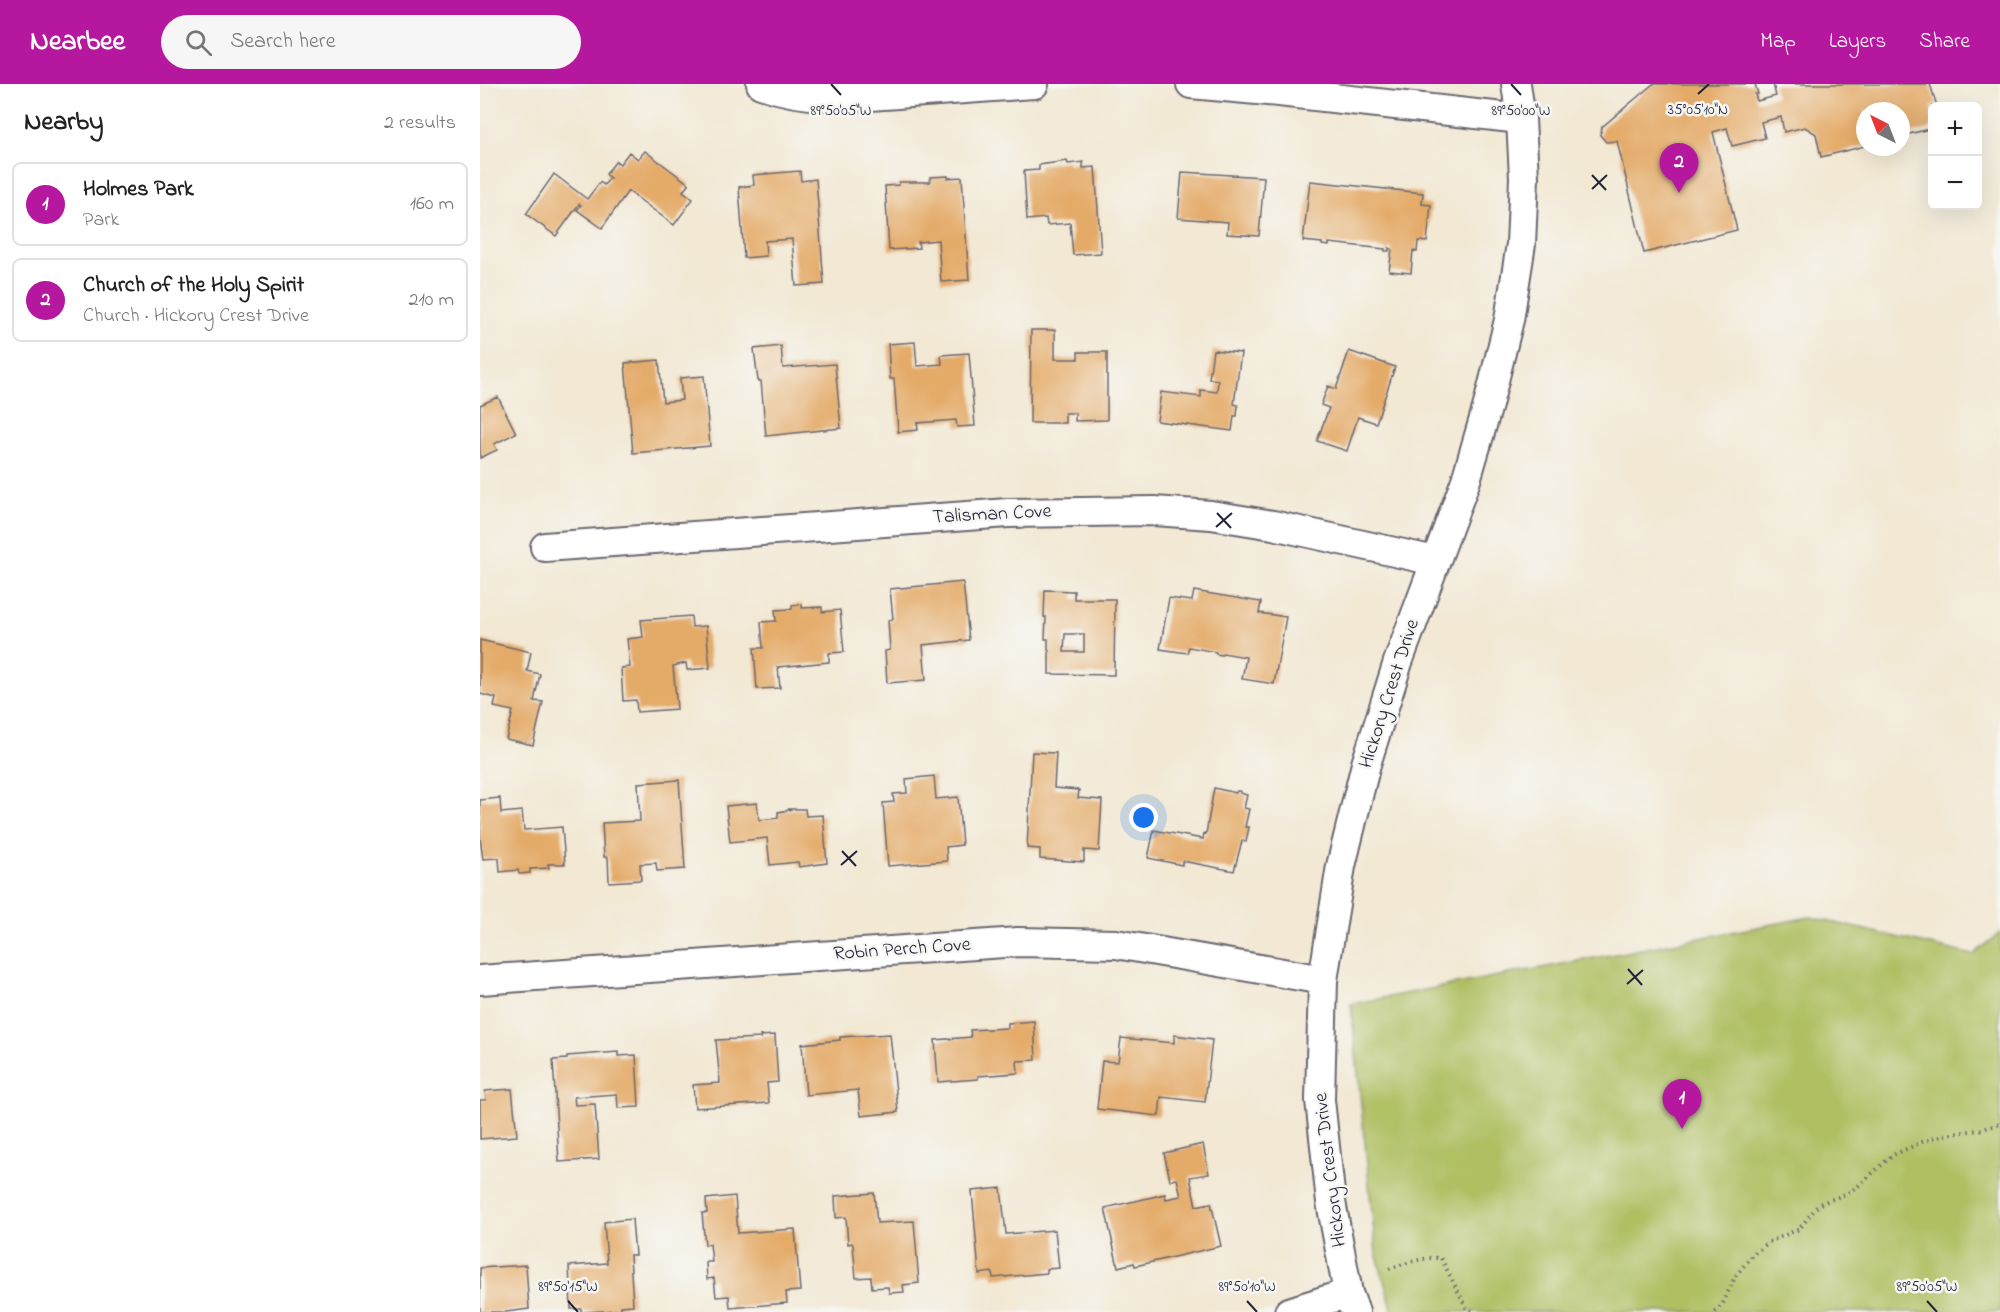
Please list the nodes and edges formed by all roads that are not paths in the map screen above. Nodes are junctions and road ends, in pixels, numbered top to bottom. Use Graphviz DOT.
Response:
graph roads {
  1 [pos="761,84"];
  2 [pos="1034,84"];
  3 [pos="1191,84"];
  4 [pos="1516,84"];
  5 [pos="1521,119"];
  6 [pos="544,546"];
  7 [pos="1435,561"];
  8 [pos="480,980"];
  9 [pos="1323,980"];
  10 [pos="1351,1302"];
  11 [pos="1289,1312"];
  1 -- 2 [label="street"];
  3 -- 5 [label="street"];
  4 -- 5 [label="street, Hickory Crest Drive"];
  5 -- 7 [label="street, Hickory Crest Drive"];
  6 -- 7 [label="street, Talisman Cove"];
  7 -- 9 [label="street, Hickory Crest Drive"];
  8 -- 9 [label="street, Robin Perch Cove"];
  9 -- 10 [label="street, Hickory Crest Drive"];
  10 -- 11 [label="street"];
}
